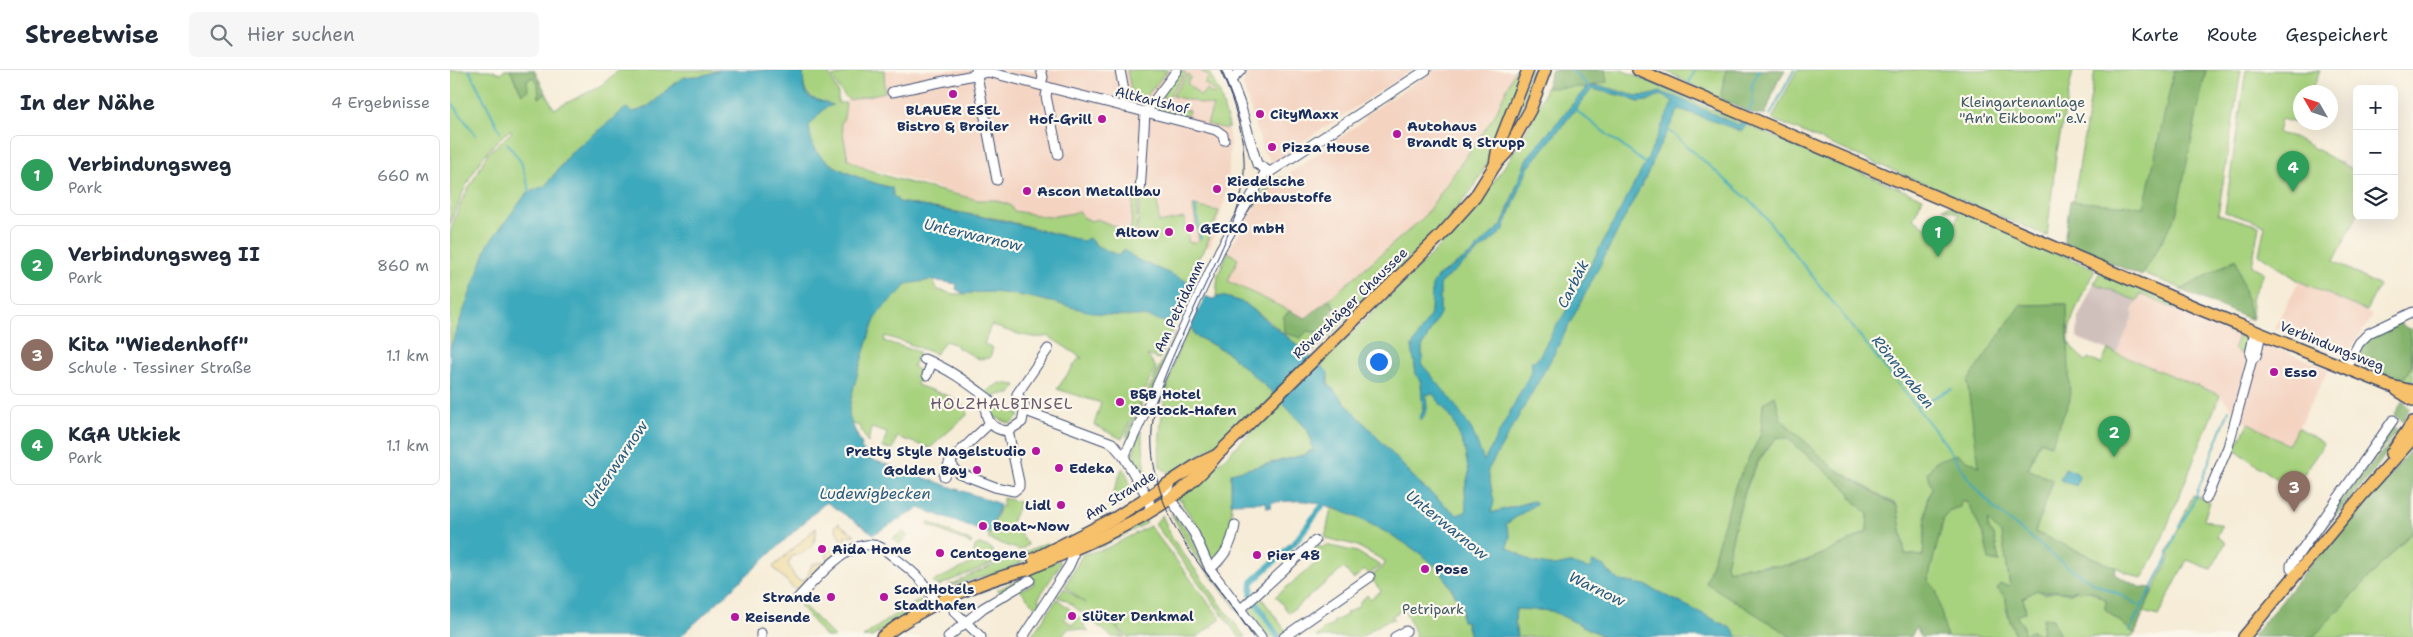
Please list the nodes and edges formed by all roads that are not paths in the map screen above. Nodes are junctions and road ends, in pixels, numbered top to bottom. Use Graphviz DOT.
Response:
graph roads {
  1 [pos="1041,70"];
  2 [pos="1120,70"];
  3 [pos="1177,70"];
  4 [pos="1227,70"];
  5 [pos="1241,70"];
  6 [pos="1426,70"];
  7 [pos="1528,70"];
  8 [pos="1545,70"];
  9 [pos="1638,70"];
  10 [pos="976,72"];
  11 [pos="1231,80"];
  12 [pos="1044,86"];
  13 [pos="892,92"];
  14 [pos="1124,107"];
  15 [pos="1144,112"];
  16 [pos="1224,140"];
  17 [pos="1058,154"];
  18 [pos="1495,165"];
  19 [pos="1266,170"];
  20 [pos="997,180"];
  21 [pos="1140,193"];
  22 [pos="2413,312"];
  23 [pos="2258,333"];
  24 [pos="1048,349"];
  25 [pos="2346,368"];
  26 [pos="927,375"];
  27 [pos="2391,386"];
  28 [pos="2413,391"];
  29 [pos="2413,400"];
  30 [pos="1026,411"];
  31 [pos="2393,420"];
  32 [pos="2413,422"];
  33 [pos="990,423"];
  34 [pos="1008,431"];
  35 [pos="2413,438"];
  36 [pos="1217,455"];
  37 [pos="1124,457"];
  38 [pos="950,461"];
  39 [pos="944,476"];
  40 [pos="1173,480"];
  41 [pos="2363,494"];
  42 [pos="1148,497"];
  43 [pos="1169,498"];
  44 [pos="2206,499"];
  45 [pos="1146,514"];
  46 [pos="1235,525"];
  47 [pos="1083,535"];
  48 [pos="1315,541"];
  49 [pos="1073,550"];
  50 [pos="1210,569"];
  51 [pos="1012,573"];
  52 [pos="2297,574"];
  53 [pos="1370,577"];
  54 [pos="1030,580"];
  55 [pos="797,599"];
  56 [pos="936,605"];
  57 [pos="1244,606"];
  58 [pos="954,611"];
  59 [pos="965,622"];
  60 [pos="1406,631"];
  61 [pos="882,637"];
  62 [pos="948,637"];
  63 [pos="981,637"];
  64 [pos="1022,637"];
  65 [pos="1261,637"];
  66 [pos="1284,637"];
  67 [pos="1395,637"];
  68 [pos="2244,637"];
  1 -- 12 [label="street"];
  2 -- 14 [label="street"];
  3 -- 15 [label="street"];
  4 -- 11 [label="street"];
  5 -- 11 [label="street"];
  6 -- 19 [label="street"];
  7 -- 18 [label="main road, Rövershäger Chaussee"];
  8 -- 18 [label="main road, Rövershäger Chaussee"];
  9 -- 23 [label="main road, Verbindungsweg"];
  10 -- 12 [label="street, Altkarlshof"];
  10 -- 13 [label="street, Altkarlshof"];
  10 -- 20 [label="street"];
  11 -- 19 [label="street"];
  12 -- 14 [label="street, Altkarlshof"];
  12 -- 17 [label="street"];
  14 -- 15 [label="street, Altkarlshof"];
  15 -- 16 [label="street, Altkarlshof"];
  15 -- 21 [label="street"];
  18 -- 36 [label="main road, Rövershäger Chaussee"];
  19 -- 37 [label="street, Am Petridamm"];
  22 -- 25 [label="street"];
  23 -- 25 [label="main road, Verbindungsweg"];
  23 -- 44 [label="street"];
  24 -- 30 [label="street"];
  25 -- 27 [label="main road, Verbindungsweg"];
  26 -- 33 [label="street"];
  27 -- 28 [label="main road, Verbindungsweg"];
  27 -- 29 [label="main road, Verbindungsweg"];
  30 -- 34 [label="street"];
  30 -- 37 [label="street"];
  31 -- 52 [label="street"];
  32 -- 41 [label="main road"];
  33 -- 34 [label="street"];
  33 -- 38 [label="street"];
  34 -- 38 [label="street"];
  35 -- 41 [label="main road"];
  36 -- 40 [label="main road, Rövershäger Chaussee"];
  36 -- 43 [label="main road, Rövershäger Chaussee"];
  37 -- 42 [label="street"];
  38 -- 39 [label="street"];
  40 -- 42 [label="main road, Am Strande"];
  40 -- 43 [label="street"];
  41 -- 52 [label="main road"];
  42 -- 43 [label="street"];
  42 -- 45 [label="street"];
  42 -- 47 [label="main road, Am Strande"];
  43 -- 45 [label="main road, Am Strande"];
  43 -- 50 [label="street"];
  45 -- 49 [label="main road, Am Strande"];
  46 -- 50 [label="street"];
  47 -- 49 [label="main road, Am Strande"];
  47 -- 51 [label="main road, Am Strande"];
  48 -- 57 [label="street"];
  49 -- 51 [label="main road, Am Strande"];
  49 -- 64 [label="street"];
  50 -- 57 [label="street"];
  51 -- 56 [label="main road, Am Strande"];
  52 -- 68 [label="main road"];
  53 -- 66 [label="street"];
  54 -- 59 [label="street"];
  55 -- 56 [label="street"];
  56 -- 61 [label="main road, Am Strande"];
  57 -- 65 [label="street"];
  58 -- 59 [label="street"];
  59 -- 62 [label="street"];
  59 -- 63 [label="street"];
  60 -- 67 [label="street"];
}
